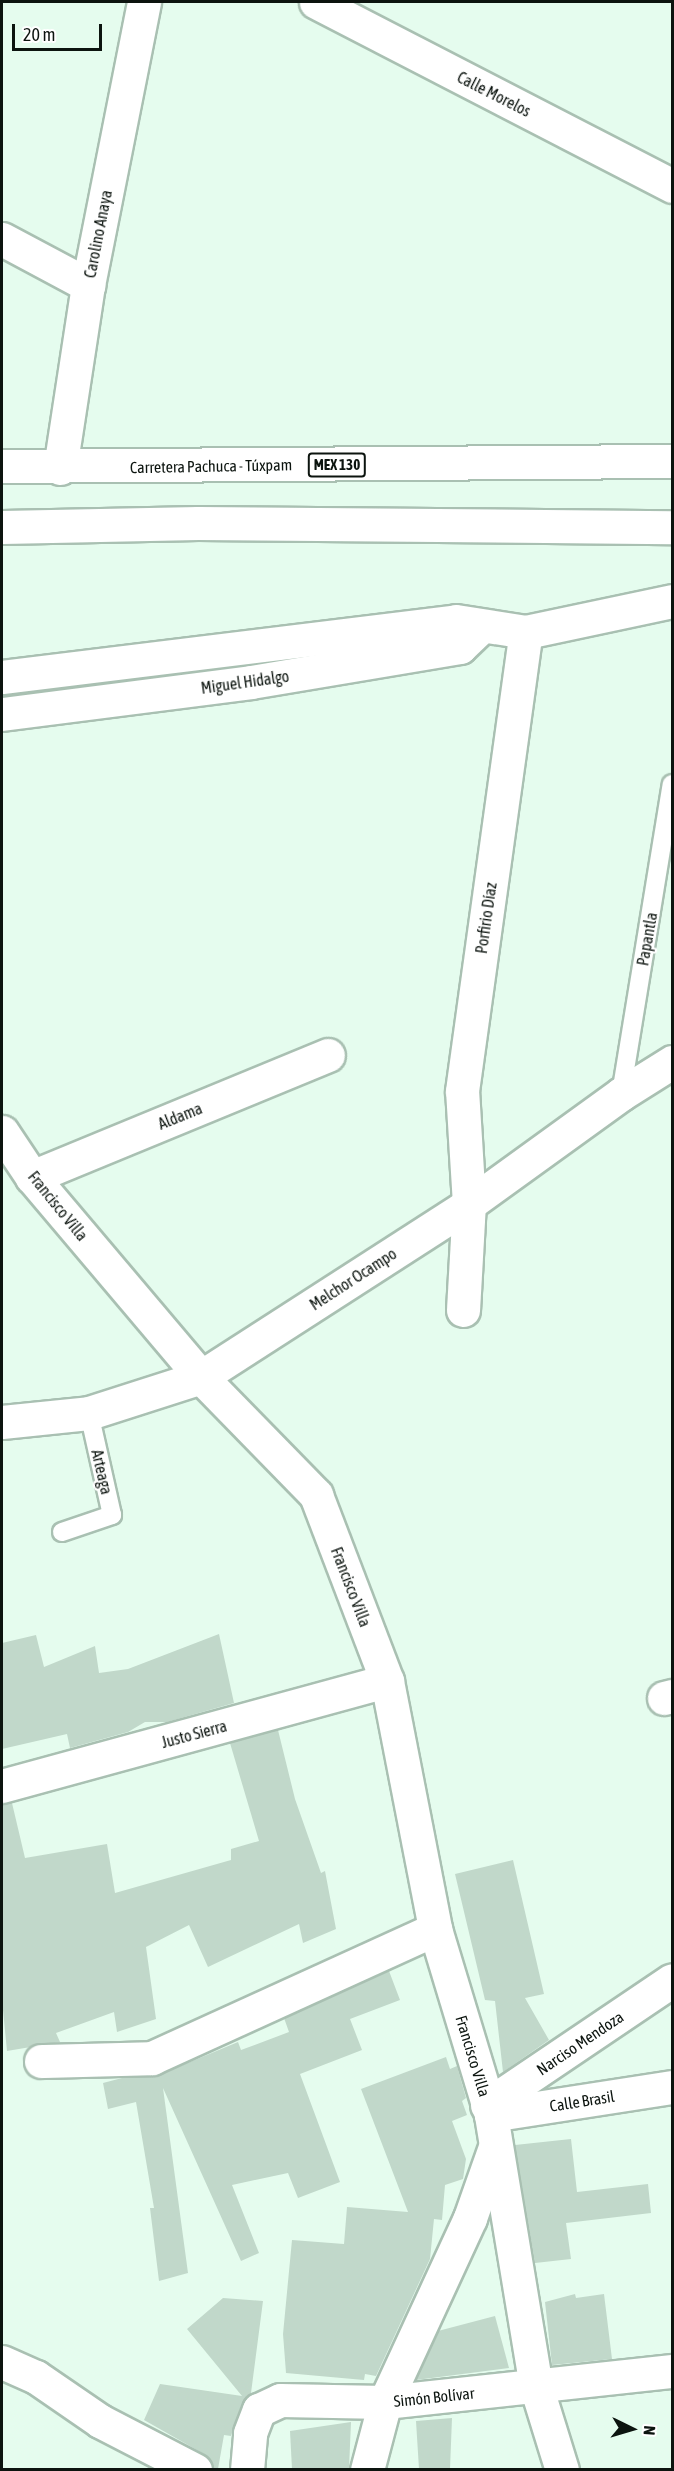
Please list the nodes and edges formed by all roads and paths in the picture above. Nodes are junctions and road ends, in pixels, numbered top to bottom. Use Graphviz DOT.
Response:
graph roads {
  1 [pos="144,2"];
  2 [pos="316,2"];
  3 [pos="672,186"];
  4 [pos="2,239"];
  5 [pos="88,285"];
  6 [pos="672,461"];
  7 [pos="2,465"];
  8 [pos="60,468"];
  9 [pos="2,527"];
  10 [pos="672,527"];
  11 [pos="672,601"];
  12 [pos="480,628"];
  13 [pos="525,632"];
  14 [pos="204,652"];
  15 [pos="2,677"];
  16 [pos="208,687"];
  17 [pos="2,714"];
  18 [pos="672,784"];
  19 [pos="328,1055"];
  20 [pos="672,1062"];
  21 [pos="621,1094"];
  22 [pos="2,1132"];
  23 [pos="32,1177"];
  24 [pos="469,1204"];
  25 [pos="463,1310"];
  26 [pos="201,1377"];
  27 [pos="89,1413"];
  28 [pos="2,1422"];
  29 [pos="62,1532"];
  30 [pos="387,1682"];
  31 [pos="2,1786"];
  32 [pos="435,1929"];
  33 [pos="672,1980"];
  34 [pos="41,2061"];
  35 [pos="672,2087"];
  36 [pos="492,2122"];
  37 [pos="2,2362"];
  38 [pos="672,2370"];
  39 [pos="536,2386"];
  40 [pos="385,2402"];
  41 [pos="195,2469"];
  42 [pos="247,2469"];
  43 [pos="367,2469"];
  44 [pos="562,2469"];
  1 -- 5 [label="street, Carolino Anaya"];
  2 -- 3 [label="street, Calle Morelos"];
  4 -- 5 [label="street"];
  5 -- 8 [label="street, Carolino Anaya"];
  6 -- 8 [label="street, Carretera Pachuca - Túxpam / MEX 130"];
  7 -- 8 [label="street, Carretera Pachuca - Túxpam / MEX 130"];
  9 -- 10 [label="street"];
  11 -- 13 [label="street, Miguel Hidalgo"];
  12 -- 13 [label="street, Miguel Hidalgo"];
  12 -- 14 [label="street, Miguel Hidalgo"];
  12 -- 16 [label="street, Miguel Hidalgo"];
  13 -- 24 [label="street, Porfirio Díaz"];
  14 -- 15 [label="street, Miguel Hidalgo"];
  14 -- 16 [label="street"];
  16 -- 17 [label="street, Miguel Hidalgo"];
  18 -- 21 [label="lane, Papantla"];
  19 -- 23 [label="street, Aldama"];
  20 -- 21 [label="street, Melchor Ocampo"];
  21 -- 24 [label="street, Melchor Ocampo"];
  22 -- 23 [label="street, Francisco Villa"];
  23 -- 26 [label="street, Francisco Villa"];
  24 -- 25 [label="street, Porfirio Díaz"];
  24 -- 26 [label="street, Melchor Ocampo"];
  26 -- 27 [label="street, Melchor Ocampo"];
  26 -- 30 [label="street, Francisco Villa"];
  27 -- 28 [label="street, Melchor Ocampo"];
  27 -- 29 [label="lane, Arteaga"];
  30 -- 31 [label="street, Justo Sierra"];
  30 -- 32 [label="street, Francisco Villa"];
  32 -- 34 [label="street"];
  32 -- 36 [label="street, Francisco Villa"];
  33 -- 36 [label="street, Narciso Mendoza"];
  35 -- 36 [label="street, Calle Brasil"];
  36 -- 39 [label="street, Francisco Villa"];
  36 -- 40 [label="street"];
  37 -- 41 [label="street"];
  38 -- 39 [label="street, Simón Bolívar"];
  39 -- 40 [label="street, Simón Bolívar"];
  39 -- 44 [label="street, Francisco Villa"];
  40 -- 42 [label="street, Simón Bolívar"];
  40 -- 43 [label="street"];
}
